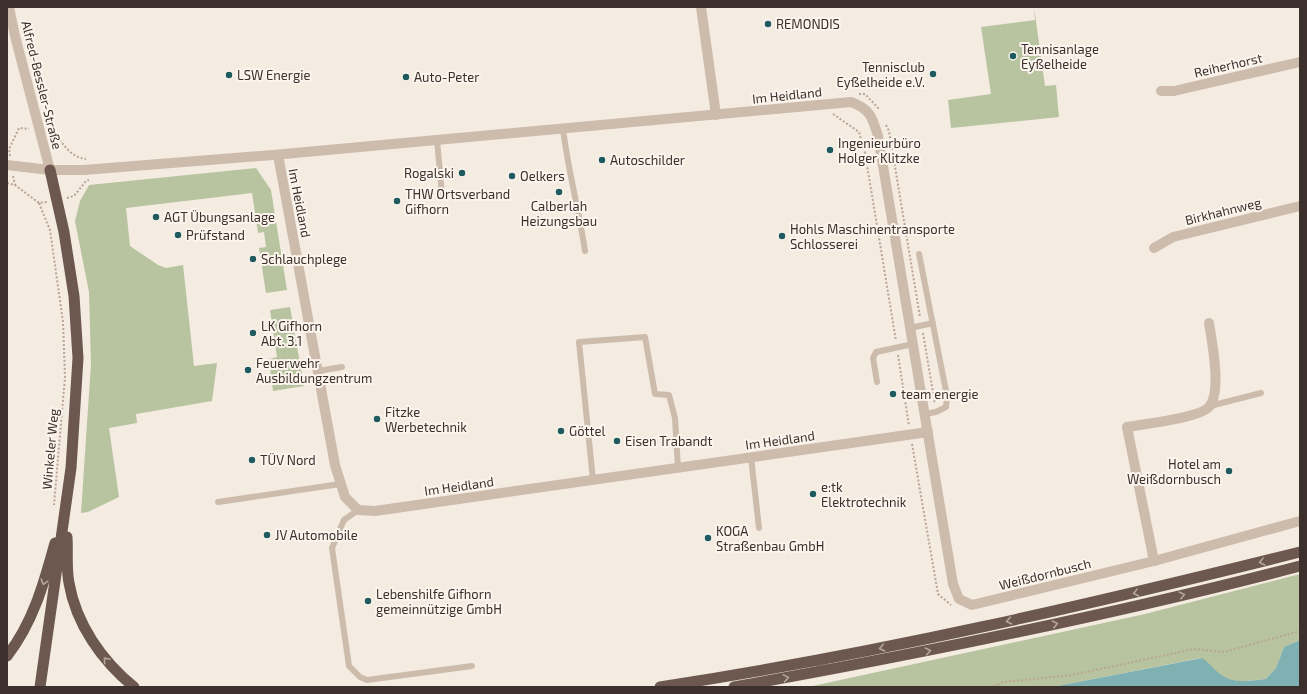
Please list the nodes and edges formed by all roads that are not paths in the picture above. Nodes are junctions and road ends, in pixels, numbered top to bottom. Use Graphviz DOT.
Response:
graph roads {
  1 [pos="9,7"];
  2 [pos="701,7"];
  3 [pos="1300,62"];
  4 [pos="1161,91"];
  5 [pos="716,115"];
  6 [pos="563,128"];
  7 [pos="437,140"];
  8 [pos="278,155"];
  9 [pos="7,166"];
  10 [pos="50,170"];
  11 [pos="442,195"];
  12 [pos="1300,206"];
  13 [pos="1154,248"];
  14 [pos="585,251"];
  15 [pos="919,254"];
  16 [pos="933,323"];
  17 [pos="1209,323"];
  18 [pos="910,328"];
  19 [pos="913,344"];
  20 [pos="342,367"];
  21 [pos="318,371"];
  22 [pos="877,382"];
  23 [pos="1261,393"];
  24 [pos="1210,406"];
  25 [pos="925,414"];
  26 [pos="928,432"];
  27 [pos="751,457"];
  28 [pos="678,468"];
  29 [pos="593,480"];
  30 [pos="340,484"];
  31 [pos="218,502"];
  32 [pos="66,504"];
  33 [pos="358,510"];
  34 [pos="1300,521"];
  35 [pos="759,528"];
  36 [pos="1300,552"];
  37 [pos="1154,561"];
  38 [pos="1300,566"];
  39 [pos="972,605"];
  40 [pos="7,656"];
  41 [pos="472,666"];
  42 [pos="40,687"];
  43 [pos="134,687"];
  44 [pos="660,687"];
  45 [pos="734,687"];
  1 -- 10 [label="street, Alfred-Bessler-Straße"];
  2 -- 5 [label="street"];
  3 -- 4 [label="street, Reiherhorst"];
  5 -- 6 [label="street, Im Heidland"];
  5 -- 18 [label="street, Im Heidland"];
  6 -- 7 [label="street, Im Heidland"];
  6 -- 14 [label="lane"];
  7 -- 8 [label="street, Im Heidland"];
  7 -- 11 [label="lane"];
  8 -- 10 [label="street, Im Heidland"];
  8 -- 21 [label="street, Im Heidland"];
  9 -- 10 [label="street, Im Heidland"];
  10 -- 32 [label="highway"];
  12 -- 13 [label="street, Birkhahnweg"];
  15 -- 16 [label="lane"];
  16 -- 18 [label="lane"];
  16 -- 25 [label="lane"];
  17 -- 24 [label="street"];
  18 -- 19 [label="street, Im Heidland"];
  19 -- 22 [label="lane"];
  19 -- 25 [label="street, Im Heidland"];
  20 -- 21 [label="lane"];
  21 -- 30 [label="street, Im Heidland"];
  23 -- 24 [label="lane"];
  24 -- 37 [label="street"];
  25 -- 26 [label="street, Im Heidland"];
  26 -- 27 [label="street, Im Heidland"];
  26 -- 39 [label="street, Im Heidland"];
  27 -- 28 [label="street, Im Heidland"];
  27 -- 35 [label="lane"];
  28 -- 29 [label="street, Im Heidland"];
  28 -- 29 [label="lane"];
  29 -- 33 [label="street, Im Heidland"];
  30 -- 31 [label="lane"];
  30 -- 33 [label="street, Im Heidland"];
  32 -- 40 [label="highway, one-way"];
  32 -- 42 [label="highway"];
  43 -- 32 [label="highway, one-way"];
  33 -- 41 [label="lane"];
  34 -- 37 [label="street, Weißdornbusch"];
  36 -- 44 [label="highway, one-way"];
  37 -- 39 [label="street, Weißdornbusch"];
  45 -- 38 [label="highway, one-way"];
}
